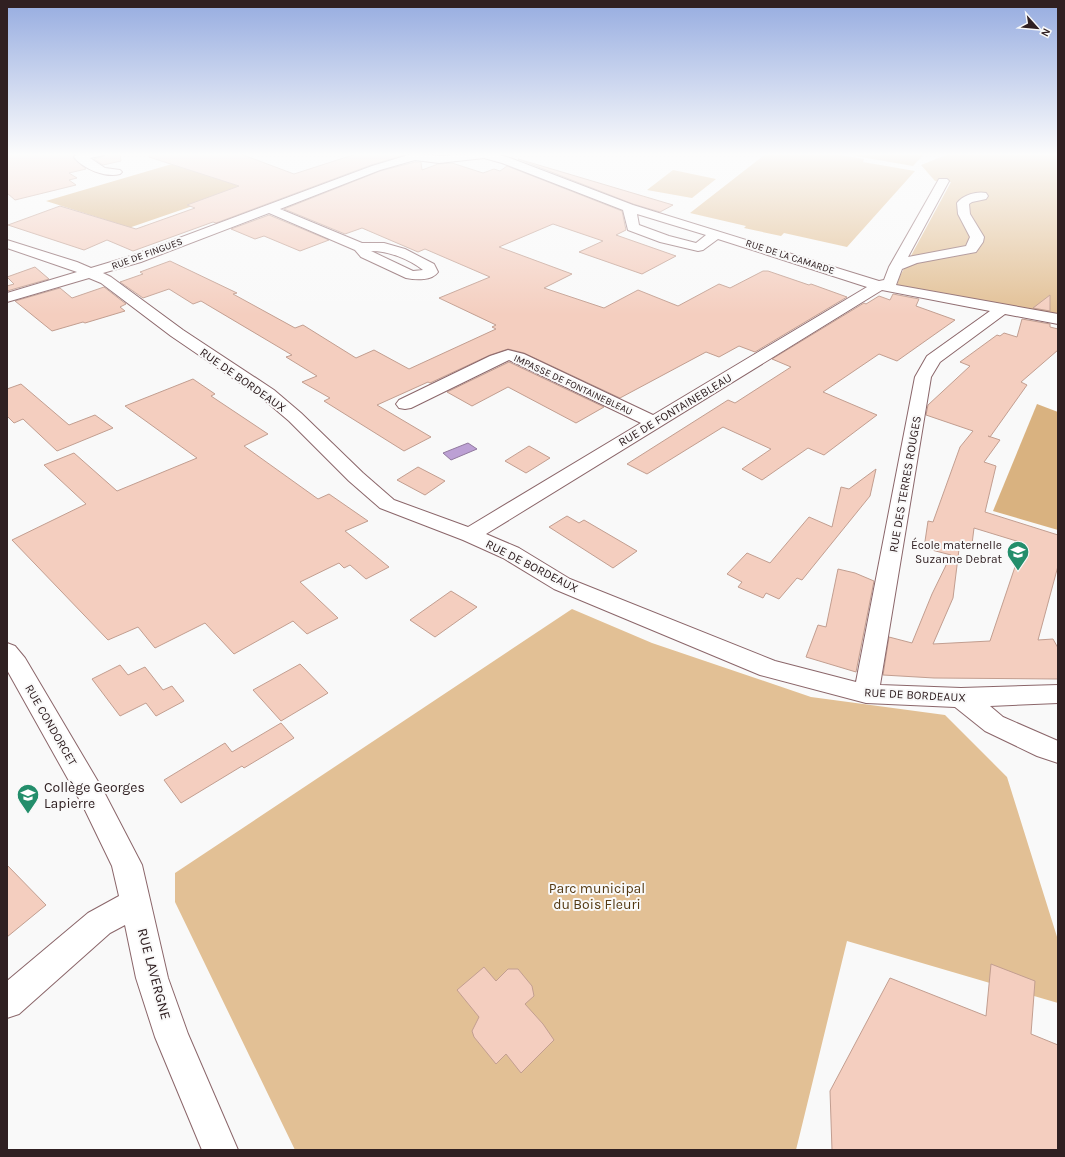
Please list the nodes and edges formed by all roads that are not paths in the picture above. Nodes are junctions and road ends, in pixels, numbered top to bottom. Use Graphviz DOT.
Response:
graph roads {
  1 [pos="275,207"];
  2 [pos="626,207"];
  3 [pos="929,207"];
  4 [pos="963,207"];
  5 [pos="629,208"];
  6 [pos="270,209"];
  7 [pos="716,234"];
  8 [pos="7,244"];
  9 [pos="360,247"];
  10 [pos="896,267"];
  11 [pos="90,273"];
  12 [pos="880,285"];
  13 [pos="7,298"];
  14 [pos="1001,310"];
  15 [pos="1058,319"];
  16 [pos="405,404"];
  17 [pos="655,423"];
  18 [pos="470,535"];
  19 [pos="7,652"];
  20 [pos="866,694"];
  21 [pos="1058,694"];
  22 [pos="960,698"];
  23 [pos="1058,752"];
  24 [pos="93,798"];
  25 [pos="136,902"];
  26 [pos="7,1002"];
  27 [pos="220,1150"];
  1 -- 6 [label="street, RUE DE FINGUES"];
  2 -- 5 [label="street, RUE DE LA CAMARDE"];
  3 -- 10 [label="street"];
  4 -- 10 [label="street"];
  5 -- 7 [label="street, RUE DE LA CAMARDE"];
  5 -- 7 [label="street"];
  6 -- 9 [label="street"];
  6 -- 11 [label="street, RUE DE FINGUES"];
  7 -- 12 [label="street, RUE DE LA CAMARDE"];
  8 -- 11 [label="street, RUE DE BORDEAUX"];
  10 -- 12 [label="street, RUE DE FONTAINEBLEAU"];
  11 -- 13 [label="street, RUE DE FINGUES"];
  11 -- 18 [label="street, RUE DE BORDEAUX"];
  12 -- 14 [label="street, RUE DE LA CAMARDE"];
  12 -- 17 [label="street, RUE DE FONTAINEBLEAU"];
  14 -- 15 [label="street, RUE DE LA CAMARDE"];
  14 -- 20 [label="street, RUE DES TERRES ROUGES"];
  16 -- 17 [label="street, IMPASSE DE FONTAINEBLEAU"];
  17 -- 18 [label="street, RUE DE FONTAINEBLEAU"];
  18 -- 20 [label="street, RUE DE BORDEAUX"];
  19 -- 24 [label="street, RUE CONDORCET"];
  20 -- 22 [label="street, RUE DE BORDEAUX"];
  21 -- 22 [label="street, RUE DE BORDEAUX"];
  22 -- 23 [label="street"];
  24 -- 25 [label="street, RUE LAVERGNE"];
  25 -- 26 [label="street"];
  25 -- 27 [label="street, RUE LAVERGNE"];
}
